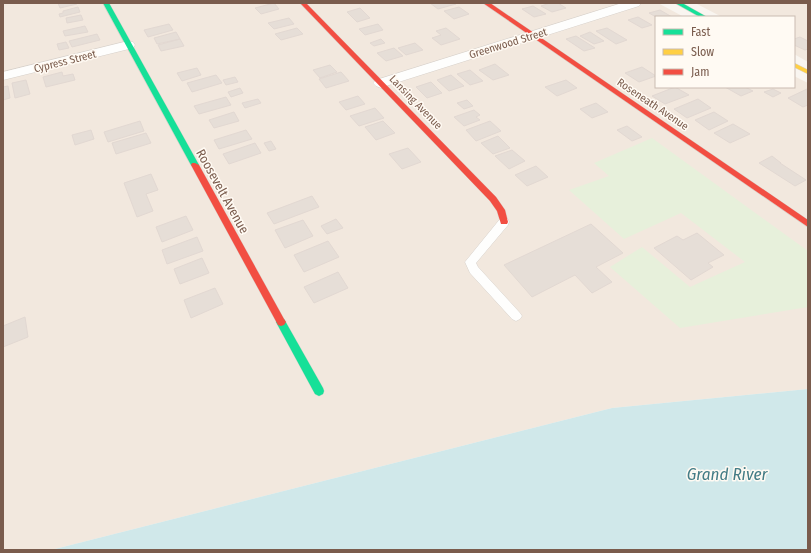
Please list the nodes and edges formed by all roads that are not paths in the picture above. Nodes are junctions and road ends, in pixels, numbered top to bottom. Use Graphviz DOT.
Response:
graph roads {
  1 [pos="106,3"];
  2 [pos="303,3"];
  3 [pos="486,3"];
  4 [pos="635,3"];
  5 [pos="678,3"];
  6 [pos="702,16"];
  7 [pos="532,36"];
  8 [pos="128,45"];
  9 [pos="795,65"];
  10 [pos="808,72"];
  11 [pos="3,76"];
  12 [pos="381,82"];
  13 [pos="504,222"];
  14 [pos="808,224"];
  15 [pos="516,316"];
  16 [pos="319,391"];
  1 -- 8 [label="street, Roosevelt Avenue"];
  2 -- 12 [label="street, Lansing Avenue"];
  3 -- 7 [label="street, Roseneath Avenue"];
  4 -- 7 [label="street, Greenwood Street"];
  5 -- 6 [label="street"];
  7 -- 12 [label="street, Greenwood Street"];
  7 -- 14 [label="street, Roseneath Avenue"];
  8 -- 11 [label="street, Cypress Street"];
  8 -- 16 [label="street, Roosevelt Avenue"];
  9 -- 10 [label="street"];
  12 -- 13 [label="street, Lansing Avenue"];
  13 -- 15 [label="lane"];
}
